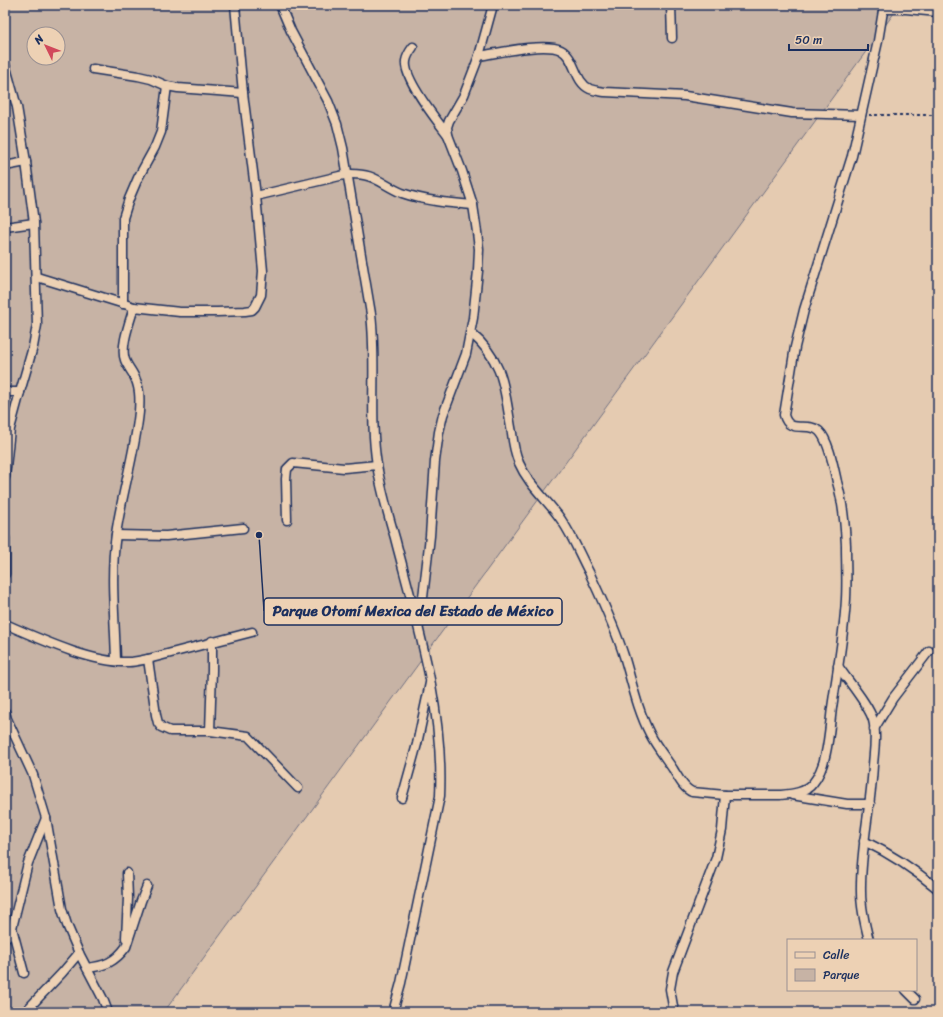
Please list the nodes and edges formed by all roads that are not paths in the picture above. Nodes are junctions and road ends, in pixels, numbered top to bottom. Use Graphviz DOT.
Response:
graph roads {
  1 [pos="236,5"];
  2 [pos="280,5"];
  3 [pos="493,5"];
  4 [pos="671,5"];
  5 [pos="884,7"];
  6 [pos="938,12"];
  7 [pos="672,38"];
  8 [pos="413,47"];
  9 [pos="479,56"];
  10 [pos="5,64"];
  11 [pos="94,68"];
  12 [pos="167,86"];
  13 [pos="243,93"];
  14 [pos="862,115"];
  15 [pos="448,135"];
  16 [pos="26,162"];
  17 [pos="5,166"];
  18 [pos="348,174"];
  19 [pos="256,196"];
  20 [pos="473,205"];
  21 [pos="34,223"];
  22 [pos="5,227"];
  23 [pos="37,277"];
  24 [pos="123,304"];
  25 [pos="134,307"];
  26 [pos="471,333"];
  27 [pos="5,392"];
  28 [pos="20,392"];
  29 [pos="377,465"];
  30 [pos="5,477"];
  31 [pos="287,520"];
  32 [pos="243,528"];
  33 [pos="116,535"];
  34 [pos="5,538"];
  35 [pos="5,574"];
  36 [pos="5,624"];
  37 [pos="420,629"];
  38 [pos="252,632"];
  39 [pos="212,642"];
  40 [pos="929,651"];
  41 [pos="148,659"];
  42 [pos="116,661"];
  43 [pos="838,666"];
  44 [pos="430,681"];
  45 [pos="5,712"];
  46 [pos="874,729"];
  47 [pos="210,731"];
  48 [pos="298,788"];
  49 [pos="789,794"];
  50 [pos="725,795"];
  51 [pos="402,798"];
  52 [pos="870,804"];
  53 [pos="46,818"];
  54 [pos="864,841"];
  55 [pos="127,874"];
  56 [pos="147,886"];
  57 [pos="938,889"];
  58 [pos="12,928"];
  59 [pos="5,939"];
  60 [pos="869,939"];
  61 [pos="126,947"];
  62 [pos="79,953"];
  63 [pos="87,968"];
  64 [pos="24,973"];
  65 [pos="907,991"];
  66 [pos="915,999"];
  67 [pos="25,1012"];
  68 [pos="108,1012"];
  69 [pos="393,1012"];
  70 [pos="674,1012"];
  1 -- 13 [label="street"];
  2 -- 18 [label="street"];
  3 -- 9 [label="street"];
  4 -- 7 [label="street"];
  5 -- 6 [label="street"];
  5 -- 14 [label="street"];
  8 -- 15 [label="street"];
  9 -- 14 [label="street"];
  9 -- 15 [label="street"];
  10 -- 16 [label="street"];
  11 -- 12 [label="street"];
  12 -- 13 [label="street"];
  12 -- 24 [label="street"];
  13 -- 19 [label="street"];
  14 -- 43 [label="street"];
  15 -- 20 [label="street"];
  16 -- 17 [label="street"];
  16 -- 21 [label="street"];
  18 -- 19 [label="street"];
  18 -- 20 [label="street"];
  18 -- 29 [label="street"];
  19 -- 25 [label="street"];
  20 -- 26 [label="street"];
  21 -- 22 [label="street"];
  21 -- 23 [label="street"];
  23 -- 24 [label="street"];
  23 -- 28 [label="street"];
  24 -- 25 [label="street"];
  25 -- 33 [label="street"];
  26 -- 37 [label="street"];
  26 -- 50 [label="street"];
  27 -- 28 [label="street"];
  28 -- 30 [label="street"];
  29 -- 31 [label="street"];
  29 -- 37 [label="street"];
  32 -- 33 [label="street"];
  33 -- 42 [label="street"];
  34 -- 35 [label="street"];
  36 -- 42 [label="street"];
  37 -- 44 [label="street"];
  38 -- 39 [label="street"];
  39 -- 41 [label="street"];
  39 -- 47 [label="street"];
  40 -- 46 [label="street"];
  41 -- 42 [label="street"];
  41 -- 47 [label="street"];
  43 -- 46 [label="street"];
  43 -- 49 [label="street"];
  44 -- 51 [label="street"];
  44 -- 69 [label="street"];
  45 -- 53 [label="street"];
  46 -- 52 [label="street"];
  47 -- 48 [label="street"];
  49 -- 50 [label="street"];
  49 -- 52 [label="street"];
  50 -- 70 [label="street"];
  52 -- 54 [label="street"];
  53 -- 58 [label="street"];
  53 -- 62 [label="street"];
  54 -- 57 [label="street"];
  54 -- 60 [label="street"];
  55 -- 61 [label="street"];
  56 -- 61 [label="street"];
  58 -- 59 [label="street"];
  58 -- 64 [label="street"];
  61 -- 63 [label="street"];
  62 -- 63 [label="street"];
  62 -- 67 [label="street"];
  63 -- 68 [label="street"];
  65 -- 66 [label="street"];
}
